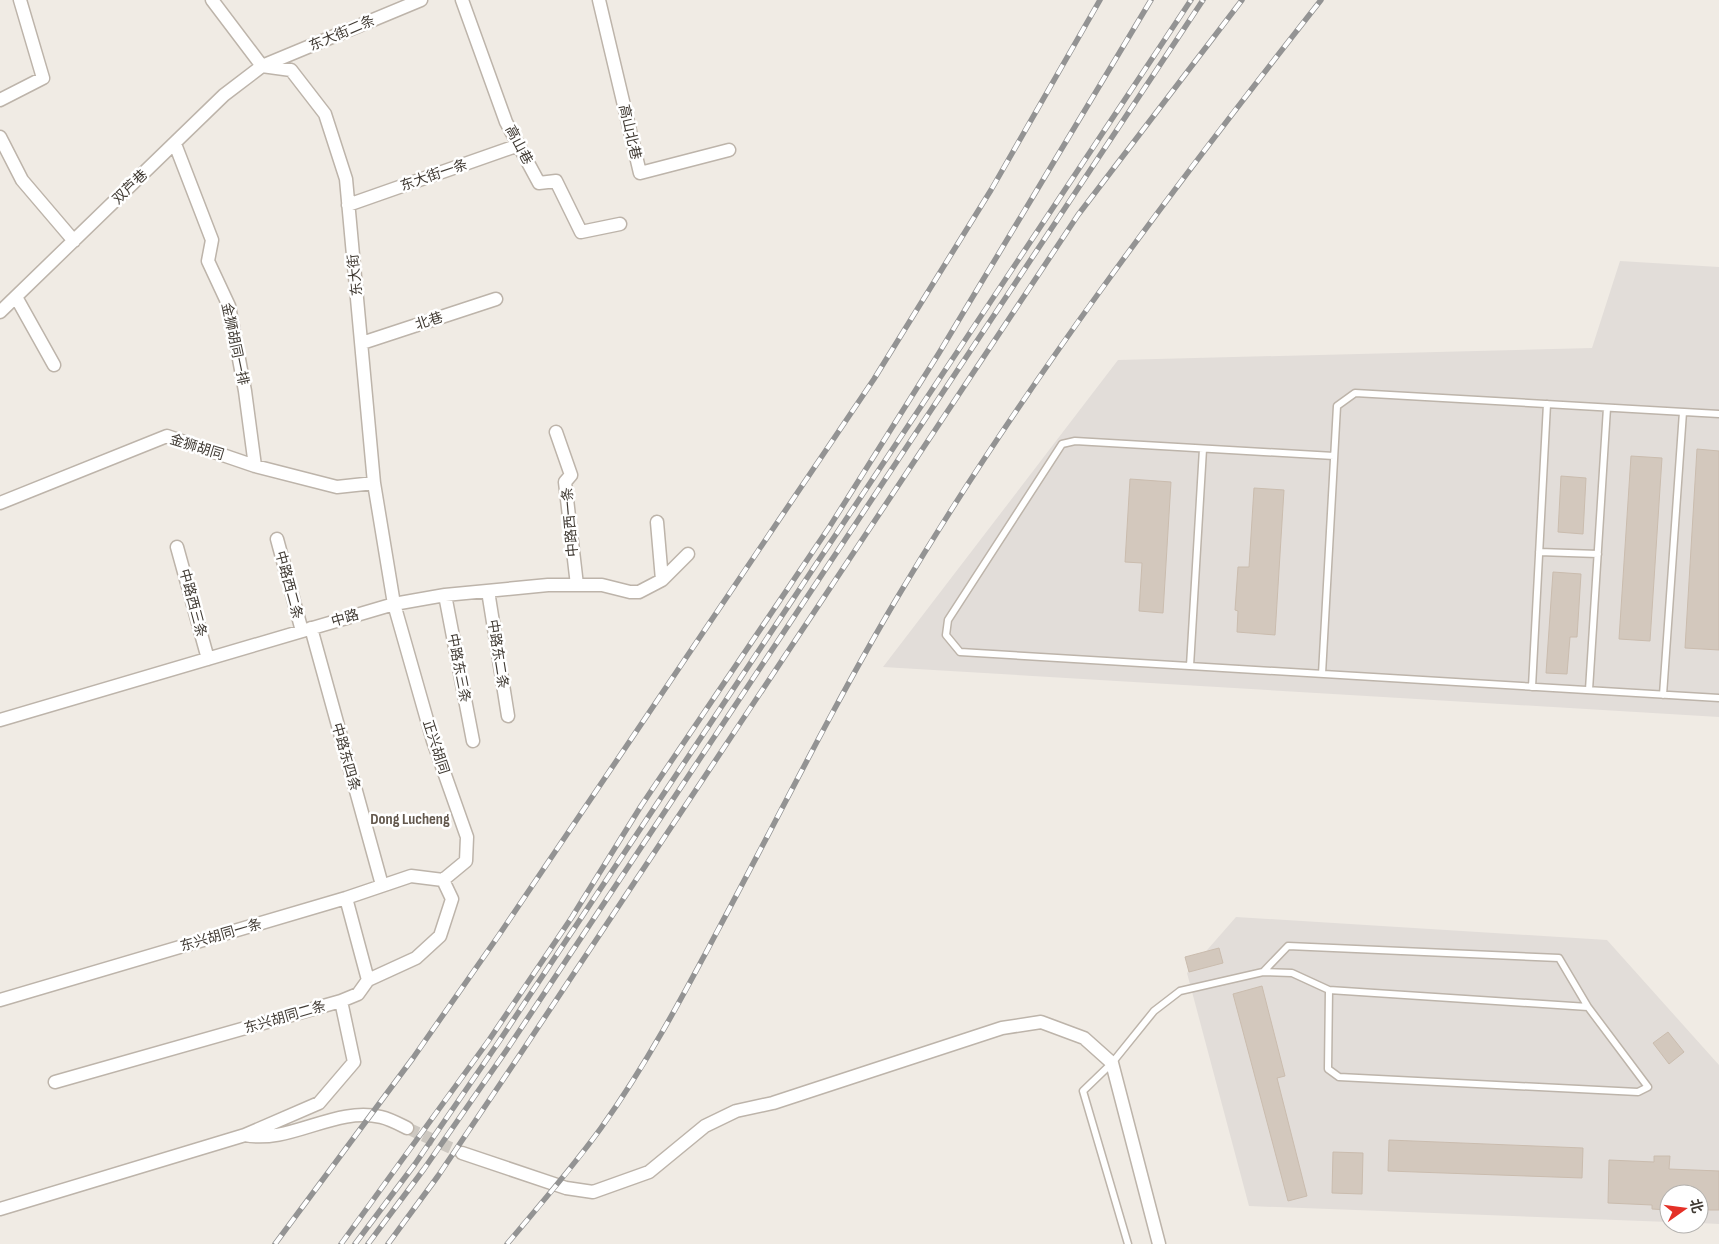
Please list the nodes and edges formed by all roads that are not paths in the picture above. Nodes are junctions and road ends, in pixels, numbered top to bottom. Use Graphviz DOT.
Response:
graph roads {
  1 [pos="20,0"];
  2 [pos="212,0"];
  3 [pos="421,0"];
  4 [pos="462,0"];
  5 [pos="599,0"];
  6 [pos="262,66"];
  7 [pos="0,100"];
  8 [pos="0,137"];
  9 [pos="174,144"];
  10 [pos="519,146"];
  11 [pos="730,150"];
  12 [pos="348,205"];
  13 [pos="620,224"];
  14 [pos="74,241"];
  15 [pos="16,297"];
  16 [pos="496,299"];
  17 [pos="0,312"];
  18 [pos="362,343"];
  19 [pos="54,365"];
  20 [pos="1547,404"];
  21 [pos="1607,408"];
  22 [pos="1683,412"];
  23 [pos="1719,414"];
  24 [pos="556,432"];
  25 [pos="1203,449"];
  26 [pos="1334,456"];
  27 [pos="255,466"];
  28 [pos="374,482"];
  29 [pos="0,503"];
  30 [pos="657,522"];
  31 [pos="276,539"];
  32 [pos="177,547"];
  33 [pos="1539,552"];
  34 [pos="688,554"];
  35 [pos="1598,554"];
  36 [pos="662,580"];
  37 [pos="576,585"];
  38 [pos="488,591"];
  39 [pos="445,596"];
  40 [pos="394,604"];
  41 [pos="306,630"];
  42 [pos="208,659"];
  43 [pos="1190,666"];
  44 [pos="1322,674"];
  45 [pos="1532,687"];
  46 [pos="1588,690"];
  47 [pos="1663,695"];
  48 [pos="1719,698"];
  49 [pos="508,716"];
  50 [pos="0,720"];
  51 [pos="473,741"];
  52 [pos="443,880"];
  53 [pos="382,885"];
  54 [pos="346,898"];
  55 [pos="1264,972"];
  56 [pos="368,980"];
  57 [pos="1329,990"];
  58 [pos="0,1000"];
  59 [pos="341,1001"];
  60 [pos="1588,1007"];
  61 [pos="1112,1063"];
  62 [pos="54,1082"];
  63 [pos="406,1128"];
  64 [pos="244,1135"];
  65 [pos="462,1153"];
  66 [pos="0,1209"];
  67 [pos="1128,1244"];
  68 [pos="1159,1244"];
  1 -- 7 [label="street"];
  2 -- 6 [label="street"];
  3 -- 6 [label="street, 东大街二条"];
  4 -- 10 [label="street, 高山巷"];
  5 -- 11 [label="street, 高山北巷"];
  6 -- 9 [label="street, 双芦巷"];
  6 -- 12 [label="street, 东大街"];
  8 -- 14 [label="street"];
  9 -- 14 [label="street, 双芦巷"];
  9 -- 27 [label="street, 金狮胡同一排"];
  10 -- 12 [label="street, 东大街一条"];
  10 -- 13 [label="street, 高山巷"];
  12 -- 18 [label="street, 东大街"];
  14 -- 15 [label="street, 双芦巷"];
  15 -- 17 [label="street, 双芦巷"];
  15 -- 19 [label="street"];
  16 -- 18 [label="street, 北巷"];
  18 -- 28 [label="street, 东大街"];
  20 -- 21 [label="lane"];
  20 -- 26 [label="lane"];
  20 -- 33 [label="lane"];
  21 -- 22 [label="lane"];
  21 -- 35 [label="lane"];
  22 -- 23 [label="lane"];
  22 -- 47 [label="lane"];
  24 -- 37 [label="street, 中路西一条"];
  25 -- 26 [label="lane"];
  25 -- 43 [label="lane"];
  25 -- 43 [label="lane"];
  26 -- 44 [label="lane"];
  27 -- 28 [label="street, 金狮胡同"];
  27 -- 29 [label="street, 金狮胡同"];
  28 -- 40 [label="street, 东大街"];
  30 -- 36 [label="street"];
  31 -- 41 [label="street, 中路西二条"];
  32 -- 42 [label="street, 中路西三条"];
  33 -- 35 [label="lane"];
  33 -- 45 [label="lane"];
  34 -- 36 [label="street, 中路"];
  35 -- 46 [label="lane"];
  36 -- 37 [label="street, 中路"];
  37 -- 38 [label="street, 中路"];
  38 -- 39 [label="street, 中路"];
  38 -- 49 [label="street, 中路东二条"];
  39 -- 40 [label="street, 中路"];
  39 -- 51 [label="street, 中路东三条"];
  40 -- 41 [label="street, 中路"];
  40 -- 52 [label="street, 正兴胡同"];
  41 -- 42 [label="street, 中路"];
  41 -- 53 [label="street, 中路东四条"];
  42 -- 50 [label="street, 中路"];
  43 -- 44 [label="lane"];
  44 -- 45 [label="lane"];
  45 -- 46 [label="lane"];
  46 -- 47 [label="lane"];
  47 -- 48 [label="lane"];
  52 -- 53 [label="street, 东兴胡同一条"];
  52 -- 56 [label="street, 东兴胡同二条"];
  53 -- 54 [label="street, 东兴胡同一条"];
  54 -- 56 [label="street"];
  54 -- 58 [label="street, 东兴胡同一条"];
  55 -- 57 [label="lane"];
  55 -- 60 [label="lane"];
  55 -- 61 [label="lane"];
  56 -- 59 [label="street, 东兴胡同二条"];
  57 -- 60 [label="lane"];
  57 -- 60 [label="lane"];
  59 -- 62 [label="street, 东兴胡同二条"];
  59 -- 64 [label="street"];
  61 -- 65 [label="street"];
  61 -- 67 [label="lane"];
  61 -- 68 [label="street"];
  63 -- 64 [label="street"];
  64 -- 66 [label="street"];
}
